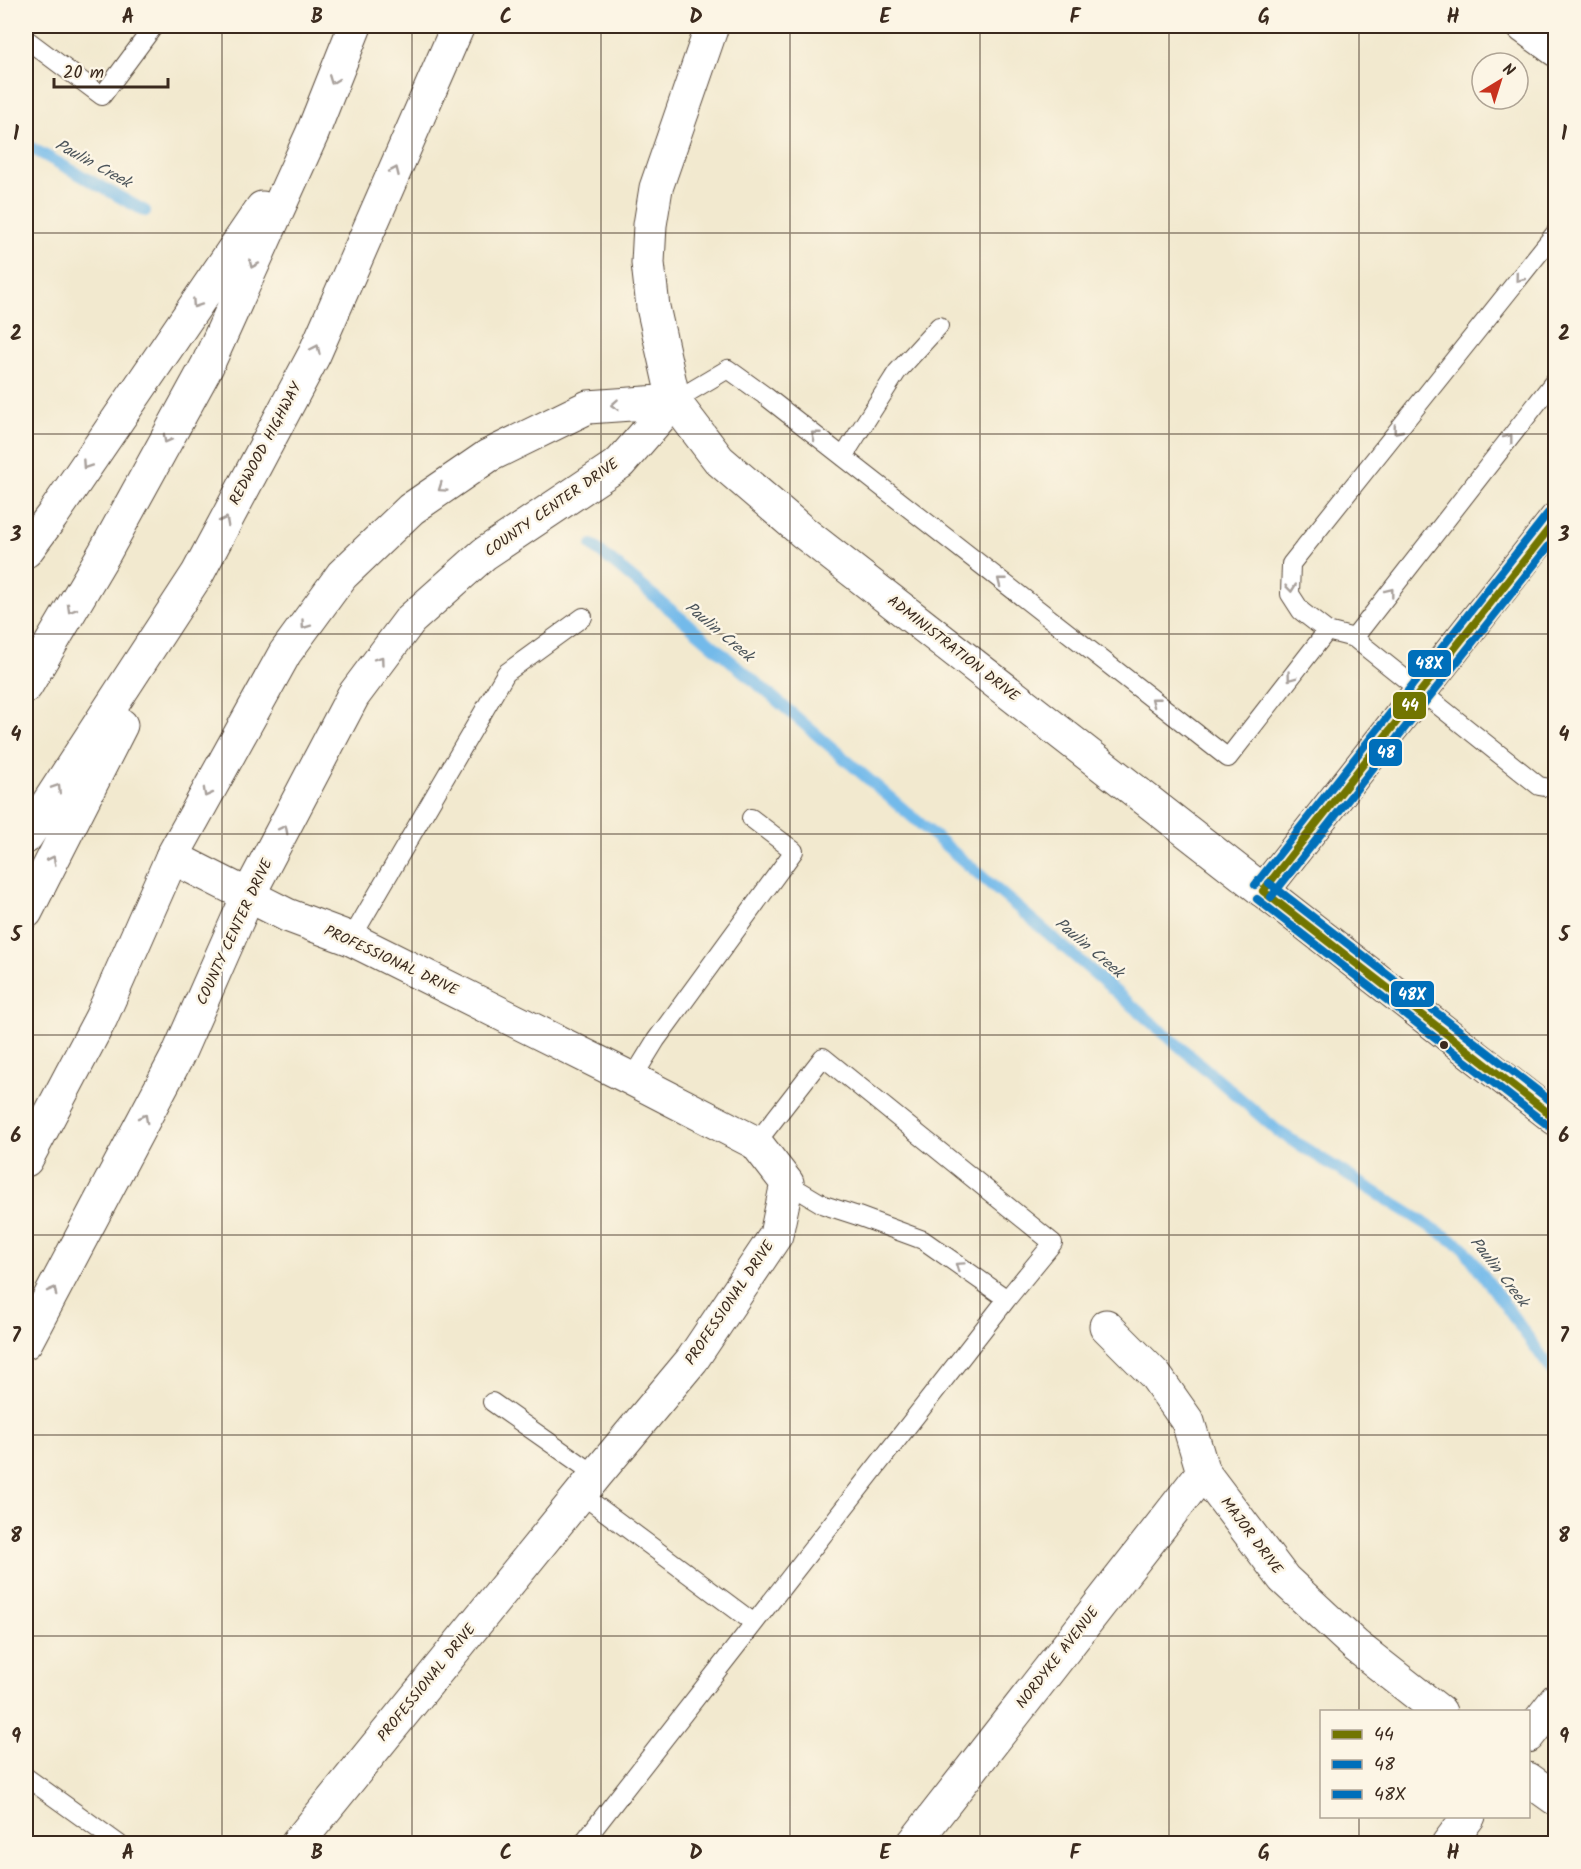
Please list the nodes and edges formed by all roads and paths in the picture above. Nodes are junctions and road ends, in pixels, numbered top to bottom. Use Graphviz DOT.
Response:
graph roads {
  1 [pos="153,26"];
  2 [pos="354,26"];
  3 [pos="458,26"];
  4 [pos="712,26"];
  5 [pos="1523,26"];
  6 [pos="26,39"];
  7 [pos="1556,50"];
  8 [pos="312,134"];
  9 [pos="1556,232"];
  10 [pos="939,326"];
  11 [pos="1556,379"];
  12 [pos="674,401"];
  13 [pos="843,457"];
  14 [pos="1556,519"];
  15 [pos="26,551"];
  16 [pos="198,573"];
  17 [pos="583,617"];
  18 [pos="1327,631"];
  19 [pos="1354,638"];
  20 [pos="26,686"];
  21 [pos="1420,691"];
  22 [pos="1556,789"];
  23 [pos="751,818"];
  24 [pos="26,837"];
  25 [pos="172,857"];
  26 [pos="1263,891"];
  27 [pos="249,896"];
  28 [pos="26,912"];
  29 [pos="351,939"];
  30 [pos="632,1078"];
  31 [pos="1556,1119"];
  32 [pos="756,1143"];
  33 [pos="26,1160"];
  34 [pos="787,1183"];
  35 [pos="1007,1299"];
  36 [pos="1106,1326"];
  37 [pos="26,1342"];
  38 [pos="492,1402"];
  39 [pos="1203,1472"];
  40 [pos="588,1484"];
  41 [pos="754,1623"];
  42 [pos="1556,1700"];
  43 [pos="1437,1710"];
  44 [pos="1530,1733"];
  45 [pos="26,1777"];
  46 [pos="1530,1780"];
  47 [pos="1556,1799"];
  48 [pos="1468,1818"];
  49 [pos="119,1844"];
  50 [pos="297,1844"];
  51 [pos="582,1844"];
  52 [pos="913,1844"];
  53 [pos="1448,1844"];
  1 -- 6 [label="lane"];
  2 -- 8 [label="main road, one-way"];
  16 -- 3 [label="main road, REDWOOD HIGHWAY, one-way"];
  4 -- 12 [label="main road, ADMINISTRATION DRIVE"];
  5 -- 7 [label="main road"];
  8 -- 15 [label="main road, one-way"];
  8 -- 20 [label="main road, one-way"];
  9 -- 18 [label="lane, one-way"];
  10 -- 13 [label="lane"];
  19 -- 11 [label="lane, one-way"];
  13 -- 12 [label="lane, one-way"];
  12 -- 25 [label="main road, one-way"];
  12 -- 26 [label="main road, ADMINISTRATION DRIVE"];
  27 -- 12 [label="main road, COUNTY CENTER DRIVE, one-way"];
  18 -- 13 [label="lane, one-way"];
  14 -- 21 [label="main road"];
  24 -- 16 [label="main road, REDWOOD HIGHWAY, one-way"];
  28 -- 16 [label="main road, one-way"];
  17 -- 29 [label="lane"];
  18 -- 19 [label="lane"];
  19 -- 21 [label="lane"];
  21 -- 22 [label="lane"];
  21 -- 26 [label="main road"];
  23 -- 30 [label="lane"];
  25 -- 27 [label="main road, PROFESSIONAL DRIVE"];
  25 -- 33 [label="main road"];
  26 -- 31 [label="main road, ADMINISTRATION DRIVE"];
  27 -- 29 [label="main road, PROFESSIONAL DRIVE"];
  37 -- 27 [label="main road, COUNTY CENTER DRIVE, one-way"];
  29 -- 30 [label="main road, PROFESSIONAL DRIVE"];
  30 -- 32 [label="main road, PROFESSIONAL DRIVE"];
  32 -- 34 [label="main road, PROFESSIONAL DRIVE"];
  32 -- 35 [label="lane"];
  35 -- 34 [label="lane, one-way"];
  34 -- 40 [label="main road, PROFESSIONAL DRIVE"];
  35 -- 41 [label="lane"];
  36 -- 39 [label="main road, MAJOR DRIVE"];
  38 -- 40 [label="lane"];
  39 -- 43 [label="main road, MAJOR DRIVE"];
  39 -- 52 [label="main road, NORDYKE AVENUE"];
  40 -- 41 [label="lane"];
  40 -- 50 [label="main road, PROFESSIONAL DRIVE"];
  41 -- 51 [label="lane"];
  42 -- 44 [label="main road"];
  45 -- 49 [label="lane"];
  46 -- 47 [label="main road"];
  48 -- 53 [label="main road"];
}
